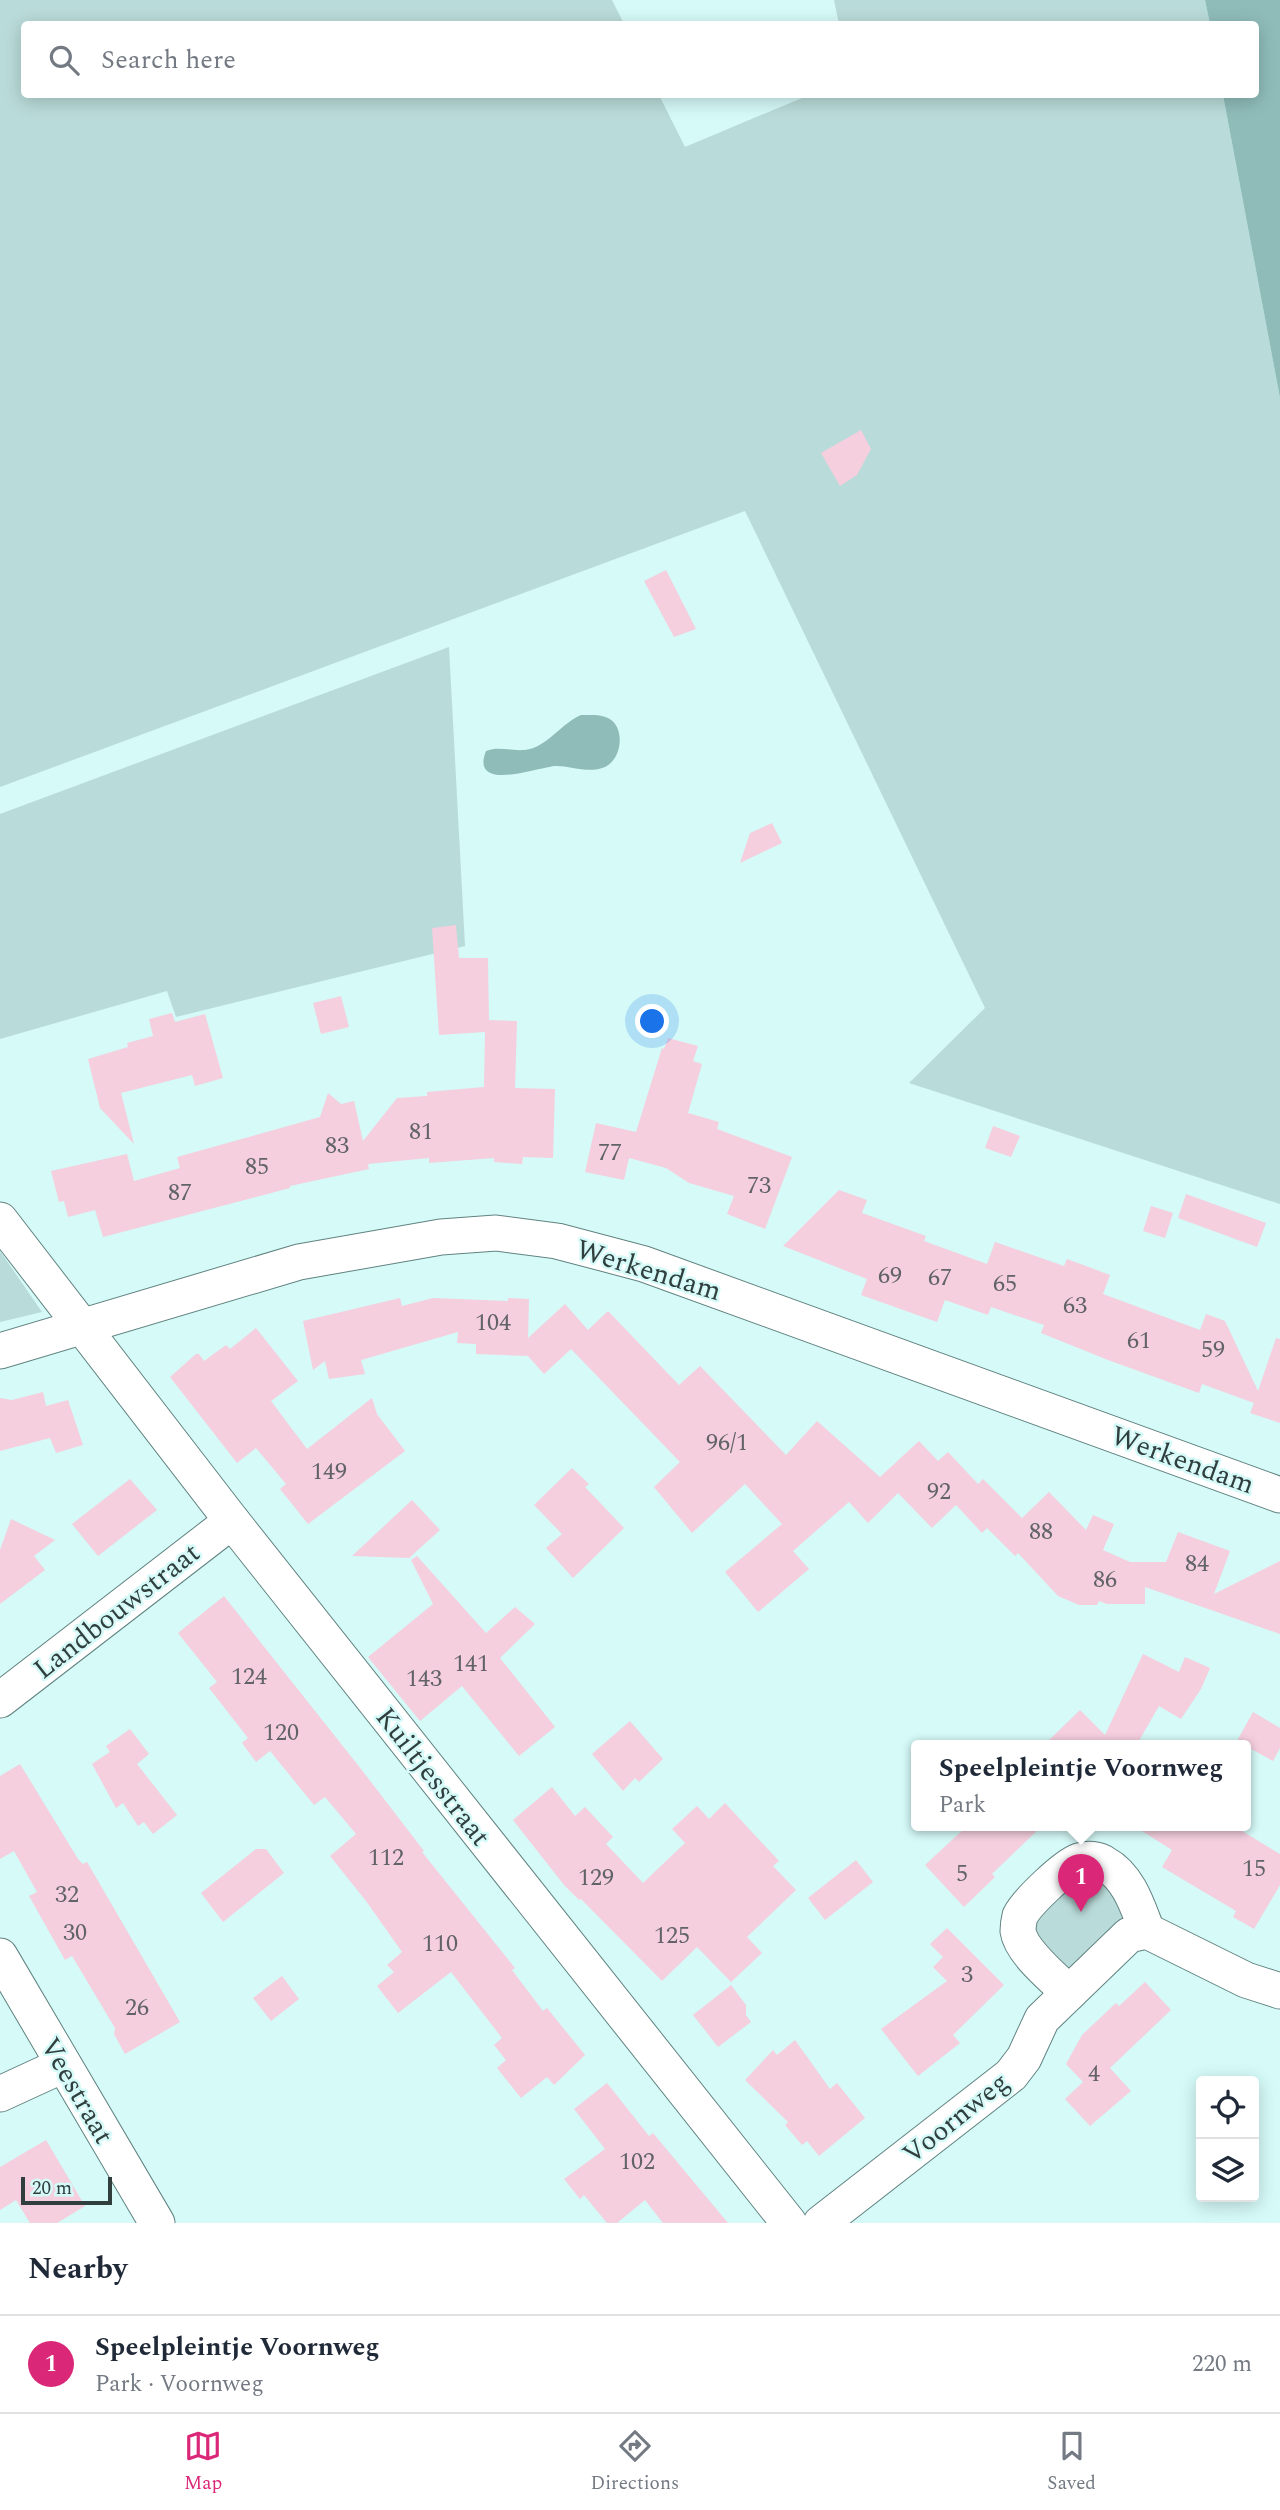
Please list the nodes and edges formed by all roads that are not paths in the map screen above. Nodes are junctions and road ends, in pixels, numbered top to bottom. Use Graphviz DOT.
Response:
graph roads {
  1 [pos="0,1220"];
  2 [pos="82,1326"];
  3 [pos="0,1352"];
  4 [pos="1280,1494"];
  5 [pos="232,1521"];
  6 [pos="0,1700"];
  7 [pos="1147,1931"];
  8 [pos="0,1956"];
  9 [pos="1280,1992"];
  10 [pos="1069,1993"];
  11 [pos="63,2065"];
  12 [pos="0,2094"];
  13 [pos="157,2223"];
  14 [pos="789,2223"];
  15 [pos="821,2223"];
  1 -- 2 [label="street, Kuiltjesstraat"];
  2 -- 3 [label="street, Werkendam"];
  2 -- 4 [label="street, Werkendam"];
  2 -- 5 [label="street, Kuiltjesstraat"];
  5 -- 6 [label="street, Landbouwstraat"];
  5 -- 14 [label="street, Kuiltjesstraat"];
  7 -- 9 [label="street"];
  7 -- 10 [label="street, Voornweg"];
  7 -- 10 [label="street"];
  8 -- 11 [label="street, Veestraat"];
  10 -- 15 [label="street, Voornweg"];
  11 -- 12 [label="street"];
  11 -- 13 [label="street, Veestraat"];
}
